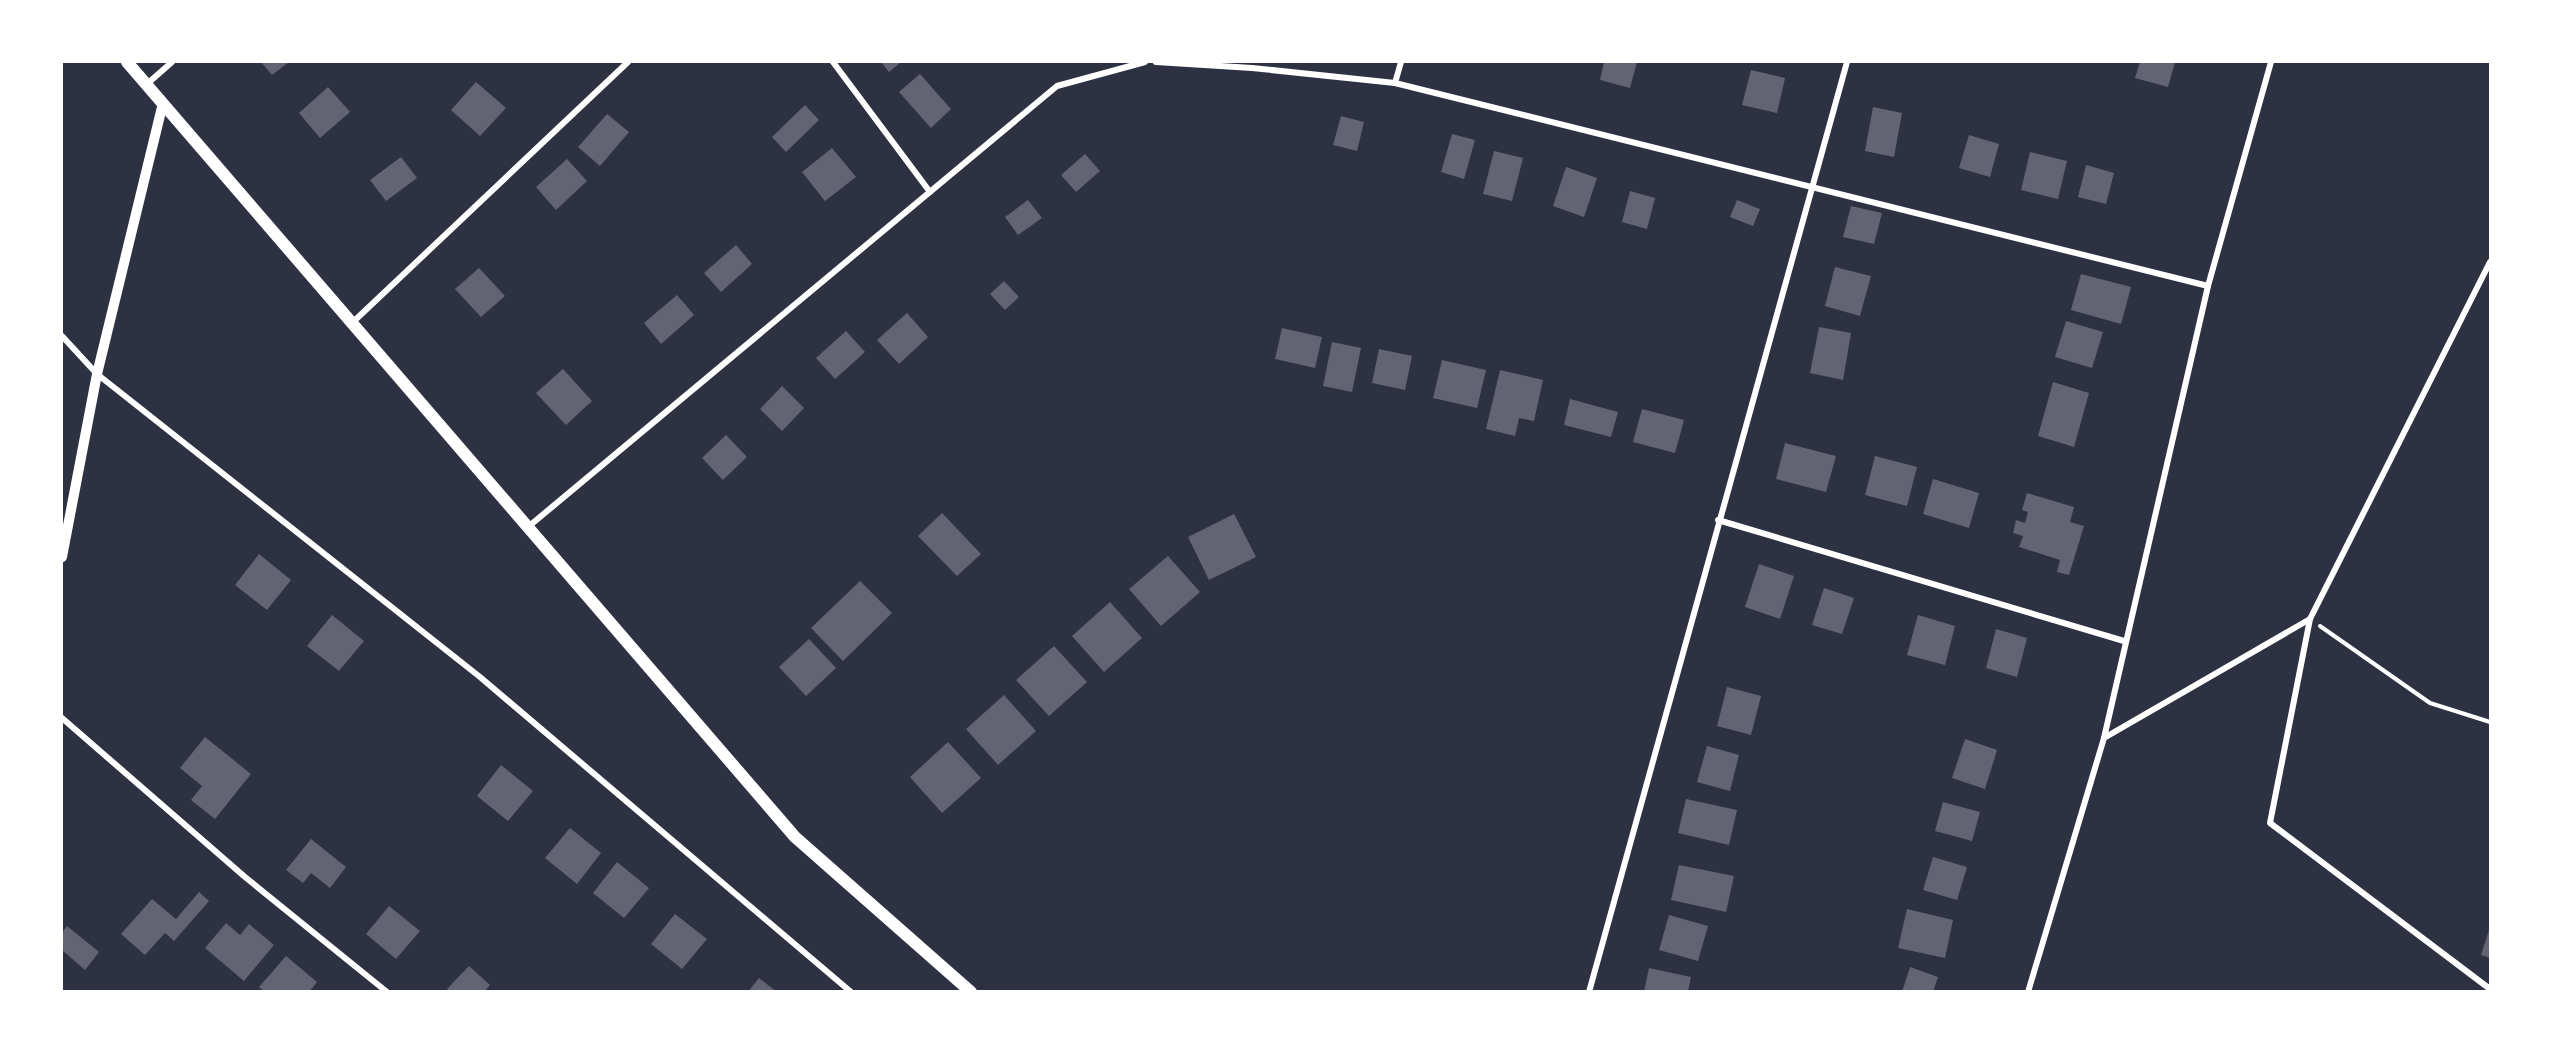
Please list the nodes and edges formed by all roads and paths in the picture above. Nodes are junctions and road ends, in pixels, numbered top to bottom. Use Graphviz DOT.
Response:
graph roads {
  1 [pos="127,62"];
  2 [pos="172,62"];
  3 [pos="628,62"];
  4 [pos="833,62"];
  5 [pos="1144,62"];
  6 [pos="1156,62"];
  7 [pos="1401,62"];
  8 [pos="1847,62"];
  9 [pos="2271,62"];
  10 [pos="1395,83"];
  11 [pos="147,84"];
  12 [pos="163,103"];
  13 [pos="1812,187"];
  14 [pos="930,192"];
  15 [pos="2490,262"];
  16 [pos="2208,286"];
  17 [pos="352,323"];
  18 [pos="62,336"];
  19 [pos="97,374"];
  20 [pos="1718,520"];
  21 [pos="528,527"];
  22 [pos="62,556"];
  23 [pos="2310,619"];
  24 [pos="2124,641"];
  25 [pos="62,718"];
  26 [pos="2490,722"];
  27 [pos="2104,738"];
  28 [pos="2490,989"];
  29 [pos="387,992"];
  30 [pos="850,992"];
  31 [pos="971,992"];
  32 [pos="1589,992"];
  33 [pos="2028,992"];
  1 -- 11 [label="main road"];
  2 -- 11 [label="street"];
  3 -- 17 [label="street"];
  4 -- 14 [label="street"];
  5 -- 14 [label="street"];
  6 -- 10 [label="street"];
  7 -- 10 [label="street"];
  8 -- 13 [label="street"];
  9 -- 16 [label="street"];
  10 -- 13 [label="street"];
  11 -- 12 [label="main road"];
  12 -- 17 [label="main road"];
  12 -- 19 [label="street"];
  13 -- 16 [label="street"];
  13 -- 20 [label="street"];
  14 -- 21 [label="street"];
  15 -- 23 [label="street"];
  16 -- 24 [label="street"];
  17 -- 21 [label="main road"];
  18 -- 19 [label="street"];
  19 -- 22 [label="street"];
  19 -- 30 [label="street"];
  20 -- 24 [label="street"];
  20 -- 32 [label="street"];
  21 -- 31 [label="main road"];
  23 -- 26 [label="path"];
  23 -- 27 [label="street"];
  23 -- 28 [label="street"];
  24 -- 27 [label="street"];
  25 -- 29 [label="street"];
  27 -- 33 [label="street"];
}
